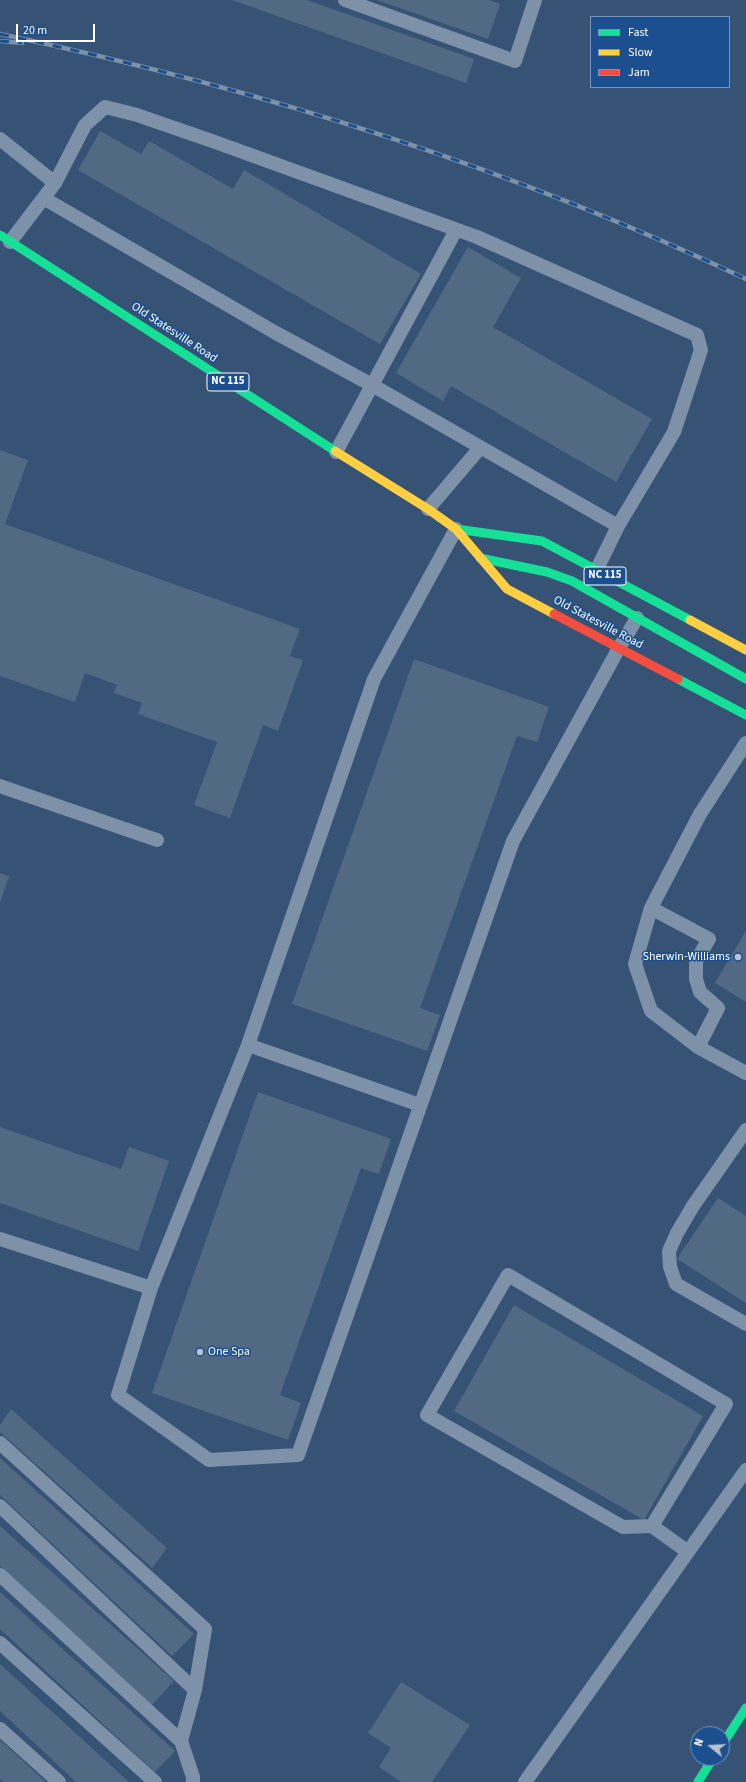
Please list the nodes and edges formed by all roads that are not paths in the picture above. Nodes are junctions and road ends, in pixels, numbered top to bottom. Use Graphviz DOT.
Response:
graph roads {
  1 [pos="345,0"];
  2 [pos="536,0"];
  3 [pos="0,139"];
  4 [pos="55,183"];
  5 [pos="44,199"];
  6 [pos="456,230"];
  7 [pos="5,238"];
  8 [pos="372,385"];
  9 [pos="480,448"];
  10 [pos="336,452"];
  11 [pos="428,509"];
  12 [pos="618,526"];
  13 [pos="456,529"];
  14 [pos="480,558"];
  15 [pos="596,571"];
  16 [pos="638,618"];
  17 [pos="619,648"];
  18 [pos="746,650"];
  19 [pos="746,679"];
  20 [pos="746,715"];
  21 [pos="746,743"];
  22 [pos="0,786"];
  23 [pos="157,840"];
  24 [pos="651,908"];
  25 [pos="248,1045"];
  26 [pos="698,1047"];
  27 [pos="746,1074"];
  28 [pos="420,1106"];
  29 [pos="746,1130"];
  30 [pos="0,1239"];
  31 [pos="151,1288"];
  32 [pos="746,1324"];
  33 [pos="0,1443"];
  34 [pos="746,1470"];
  35 [pos="0,1506"];
  36 [pos="652,1526"];
  37 [pos="688,1552"];
  38 [pos="0,1575"];
  39 [pos="0,1643"];
  40 [pos="195,1690"];
  41 [pos="746,1708"];
  42 [pos="0,1728"];
  43 [pos="730,1733"];
  44 [pos="181,1741"];
  45 [pos="708,1766"];
  46 [pos="59,1782"];
  47 [pos="155,1782"];
  48 [pos="193,1782"];
  49 [pos="525,1782"];
  50 [pos="698,1782"];
  1 -- 2 [label="lane"];
  3 -- 4 [label="lane"];
  4 -- 5 [label="lane"];
  4 -- 6 [label="lane"];
  5 -- 7 [label="lane"];
  5 -- 8 [label="lane"];
  6 -- 8 [label="lane"];
  6 -- 12 [label="lane"];
  7 -- 10 [label="main road, Old Statesville Road / NC 115"];
  8 -- 9 [label="lane"];
  8 -- 10 [label="lane"];
  9 -- 11 [label="lane"];
  9 -- 12 [label="lane"];
  10 -- 11 [label="main road, Old Statesville Road / NC 115"];
  11 -- 13 [label="main road, Old Statesville Road / NC 115"];
  12 -- 15 [label="lane"];
  13 -- 14 [label="main road, Old Statesville Road / NC 115"];
  13 -- 15 [label="main road, Old Statesville Road / NC 115"];
  13 -- 25 [label="lane"];
  14 -- 16 [label="main road"];
  14 -- 17 [label="main road, Old Statesville Road / NC 115"];
  15 -- 18 [label="main road, Old Statesville Road / NC 115"];
  16 -- 17 [label="lane"];
  16 -- 19 [label="main road"];
  17 -- 20 [label="main road, Old Statesville Road / NC 115"];
  17 -- 28 [label="lane"];
  21 -- 24 [label="lane"];
  22 -- 23 [label="lane"];
  24 -- 26 [label="lane"];
  24 -- 26 [label="lane"];
  25 -- 28 [label="lane"];
  25 -- 31 [label="lane"];
  26 -- 27 [label="lane"];
  28 -- 31 [label="lane"];
  29 -- 32 [label="lane"];
  30 -- 31 [label="lane"];
  33 -- 40 [label="lane"];
  34 -- 37 [label="lane"];
  35 -- 40 [label="lane"];
  36 -- 36 [label="lane"];
  36 -- 37 [label="lane"];
  37 -- 49 [label="lane"];
  38 -- 44 [label="lane"];
  39 -- 47 [label="lane"];
  40 -- 44 [label="lane"];
  41 -- 43 [label="main road"];
  42 -- 46 [label="lane"];
  44 -- 48 [label="lane"];
  45 -- 50 [label="main road"];
}
